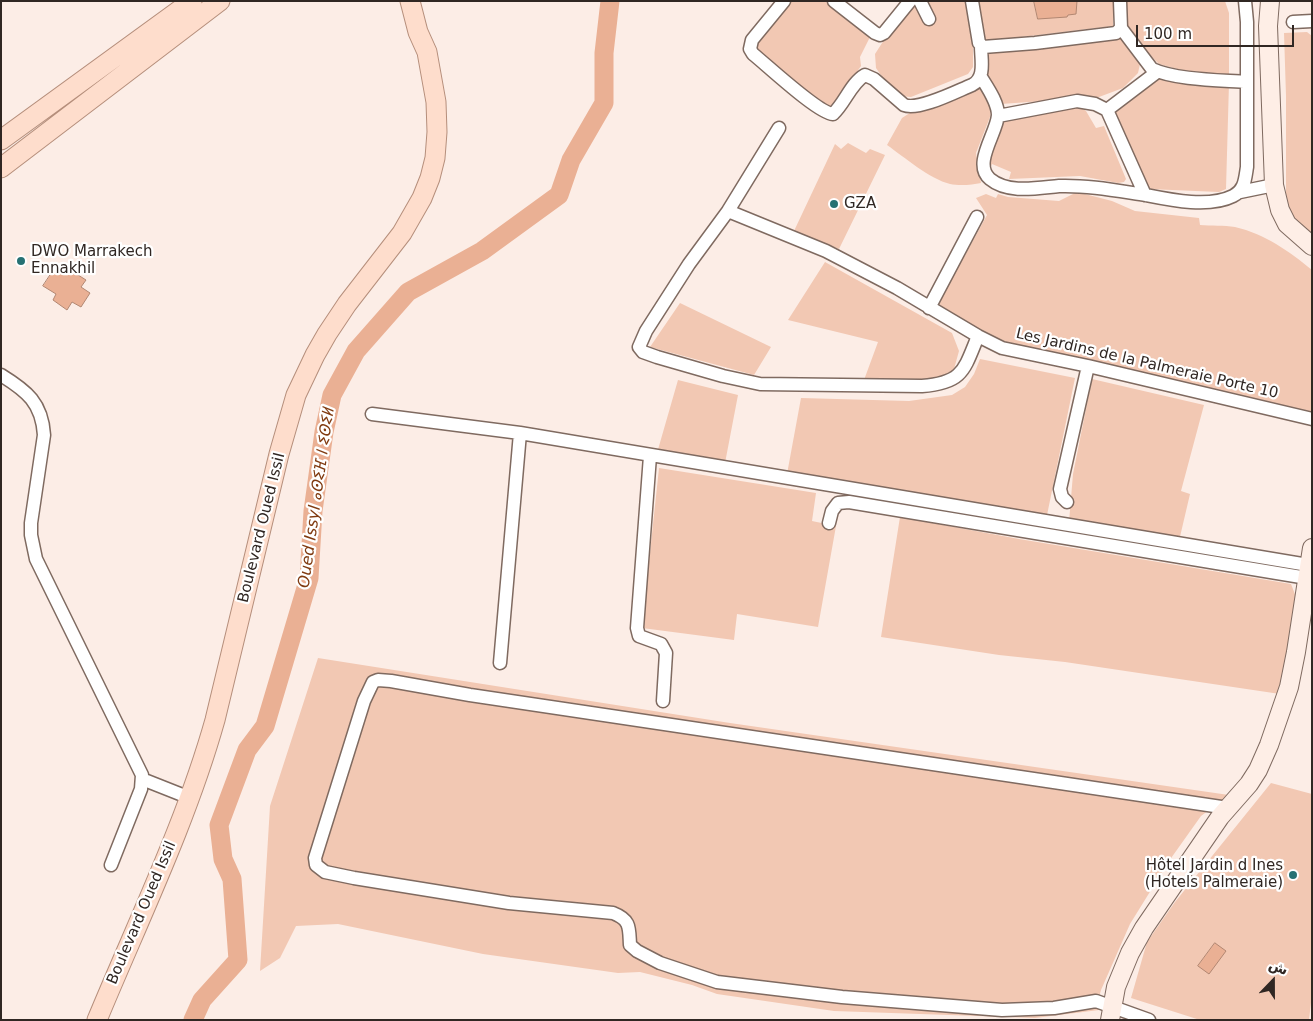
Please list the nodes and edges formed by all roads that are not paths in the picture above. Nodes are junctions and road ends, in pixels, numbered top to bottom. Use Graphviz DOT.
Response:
graph roads {
  1 [pos="192,1"];
  2 [pos="220,1"];
  3 [pos="410,1"];
  4 [pos="424,1"];
  5 [pos="784,1"];
  6 [pos="834,1"];
  7 [pos="910,1"];
  8 [pos="920,1"];
  9 [pos="972,1"];
  10 [pos="1120,1"];
  11 [pos="1245,1"];
  12 [pos="1270,1"];
  13 [pos="929,19"];
  14 [pos="1312,21"];
  15 [pos="1293,22"];
  16 [pos="1121,28"];
  17 [pos="981,46"];
  18 [pos="427,52"];
  19 [pos="1157,72"];
  20 [pos="981,77"];
  21 [pos="1247,82"];
  22 [pos="1106,110"];
  23 [pos="998,116"];
  24 [pos="779,128"];
  25 [pos="1,140"];
  26 [pos="1,168"];
  27 [pos="1274,185"];
  28 [pos="1240,192"];
  29 [pos="1145,195"];
  30 [pos="728,211"];
  31 [pos="977,217"];
  32 [pos="1312,246"];
  33 [pos="929,308"];
  34 [pos="978,336"];
  35 [pos="1088,366"];
  36 [pos="1,375"];
  37 [pos="372,414"];
  38 [pos="1312,419"];
  39 [pos="520,434"];
  40 [pos="650,456"];
  41 [pos="1067,502"];
  42 [pos="829,523"];
  43 [pos="1312,548"];
  44 [pos="1307,572"];
  45 [pos="1308,598"];
  46 [pos="500,663"];
  47 [pos="663,702"];
  48 [pos="142,779"];
  49 [pos="190,798"];
  50 [pos="1228,808"];
  51 [pos="111,864"];
  52 [pos="1111,1013"];
  53 [pos="97,1020"];
  54 [pos="1148,1020"];
  1 -- 25 [label="main road"];
  2 -- 26 [label="main road"];
  3 -- 18 [label="main road, Boulevard Oued Issil"];
  4 -- 18 [label="main road, Boulevard Oued Issil"];
  5 -- 20 [label="street"];
  6 -- 7 [label="street"];
  8 -- 13 [label="street"];
  9 -- 17 [label="street"];
  10 -- 16 [label="street"];
  11 -- 21 [label="street"];
  12 -- 27 [label="street"];
  14 -- 15 [label="street"];
  16 -- 17 [label="street"];
  16 -- 19 [label="street"];
  17 -- 20 [label="street"];
  18 -- 49 [label="main road, Boulevard Oued Issil"];
  19 -- 21 [label="street"];
  19 -- 22 [label="street"];
  20 -- 23 [label="street"];
  21 -- 28 [label="street"];
  22 -- 23 [label="street"];
  22 -- 29 [label="street"];
  23 -- 29 [label="street"];
  24 -- 30 [label="street"];
  27 -- 28 [label="street"];
  27 -- 32 [label="street"];
  28 -- 29 [label="street"];
  30 -- 33 [label="street, Les Jardins de la Palmeraie Porte 10"];
  30 -- 34 [label="street"];
  31 -- 33 [label="street"];
  33 -- 34 [label="street, Les Jardins de la Palmeraie Porte 10"];
  34 -- 35 [label="street, Les Jardins de la Palmeraie Porte 10"];
  35 -- 38 [label="street, Les Jardins de la Palmeraie Porte 10"];
  35 -- 41 [label="street"];
  36 -- 48 [label="street"];
  37 -- 39 [label="street"];
  39 -- 40 [label="street"];
  39 -- 46 [label="street"];
  40 -- 44 [label="street"];
  40 -- 47 [label="street"];
  42 -- 44 [label="street"];
  43 -- 44 [label="street"];
  44 -- 45 [label="street"];
  45 -- 50 [label="street"];
  48 -- 49 [label="street"];
  48 -- 51 [label="street"];
  49 -- 53 [label="main road, Boulevard Oued Issil"];
  50 -- 52 [label="street"];
  50 -- 52 [label="street"];
  52 -- 54 [label="street"];
}
